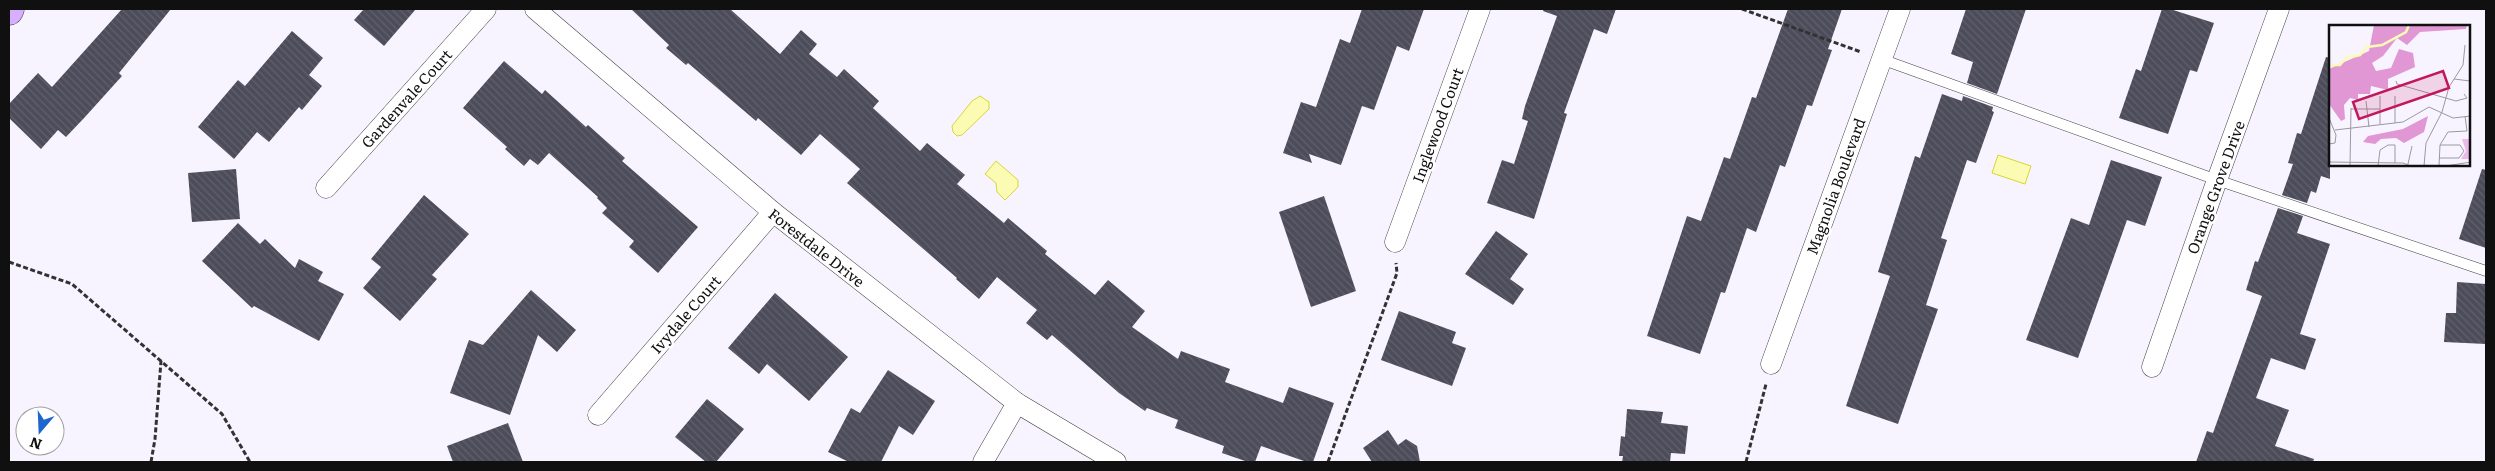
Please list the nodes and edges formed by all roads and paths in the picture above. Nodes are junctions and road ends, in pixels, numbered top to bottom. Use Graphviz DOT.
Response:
graph roads {
  1 [pos="486,9"];
  2 [pos="535,9"];
  3 [pos="1480,9"];
  4 [pos="1742,9"];
  5 [pos="1900,9"];
  6 [pos="2279,9"];
  7 [pos="1881,59"];
  8 [pos="2217,180"];
  9 [pos="326,188"];
  10 [pos="773,212"];
  11 [pos="1395,242"];
  12 [pos="9,262"];
  13 [pos="2486,271"];
  14 [pos="161,360"];
  15 [pos="1771,364"];
  16 [pos="2152,367"];
  17 [pos="1017,403"];
  18 [pos="598,415"];
  19 [pos="151,462"];
  20 [pos="250,462"];
  21 [pos="983,462"];
  22 [pos="1116,462"];
  23 [pos="1328,462"];
  24 [pos="1746,462"];
  1 -- 9 [label="street, Gardenvale Court"];
  2 -- 10 [label="street, Forestdale Drive"];
  3 -- 11 [label="street, Inglewood Court"];
  4 -- 7 [label="path"];
  5 -- 7 [label="street, Magnolia Boulevard"];
  6 -- 8 [label="street, Orange Grove Drive"];
  7 -- 8 [label="lane"];
  7 -- 15 [label="street, Magnolia Boulevard"];
  8 -- 13 [label="lane"];
  8 -- 16 [label="street, Orange Grove Drive"];
  10 -- 17 [label="street, Forestdale Drive"];
  10 -- 18 [label="street, Ivydale Court"];
  11 -- 23 [label="path"];
  12 -- 14 [label="path"];
  14 -- 19 [label="path"];
  14 -- 20 [label="path"];
  15 -- 24 [label="path"];
  17 -- 21 [label="street"];
  17 -- 22 [label="street, Forestdale Drive"];
}
